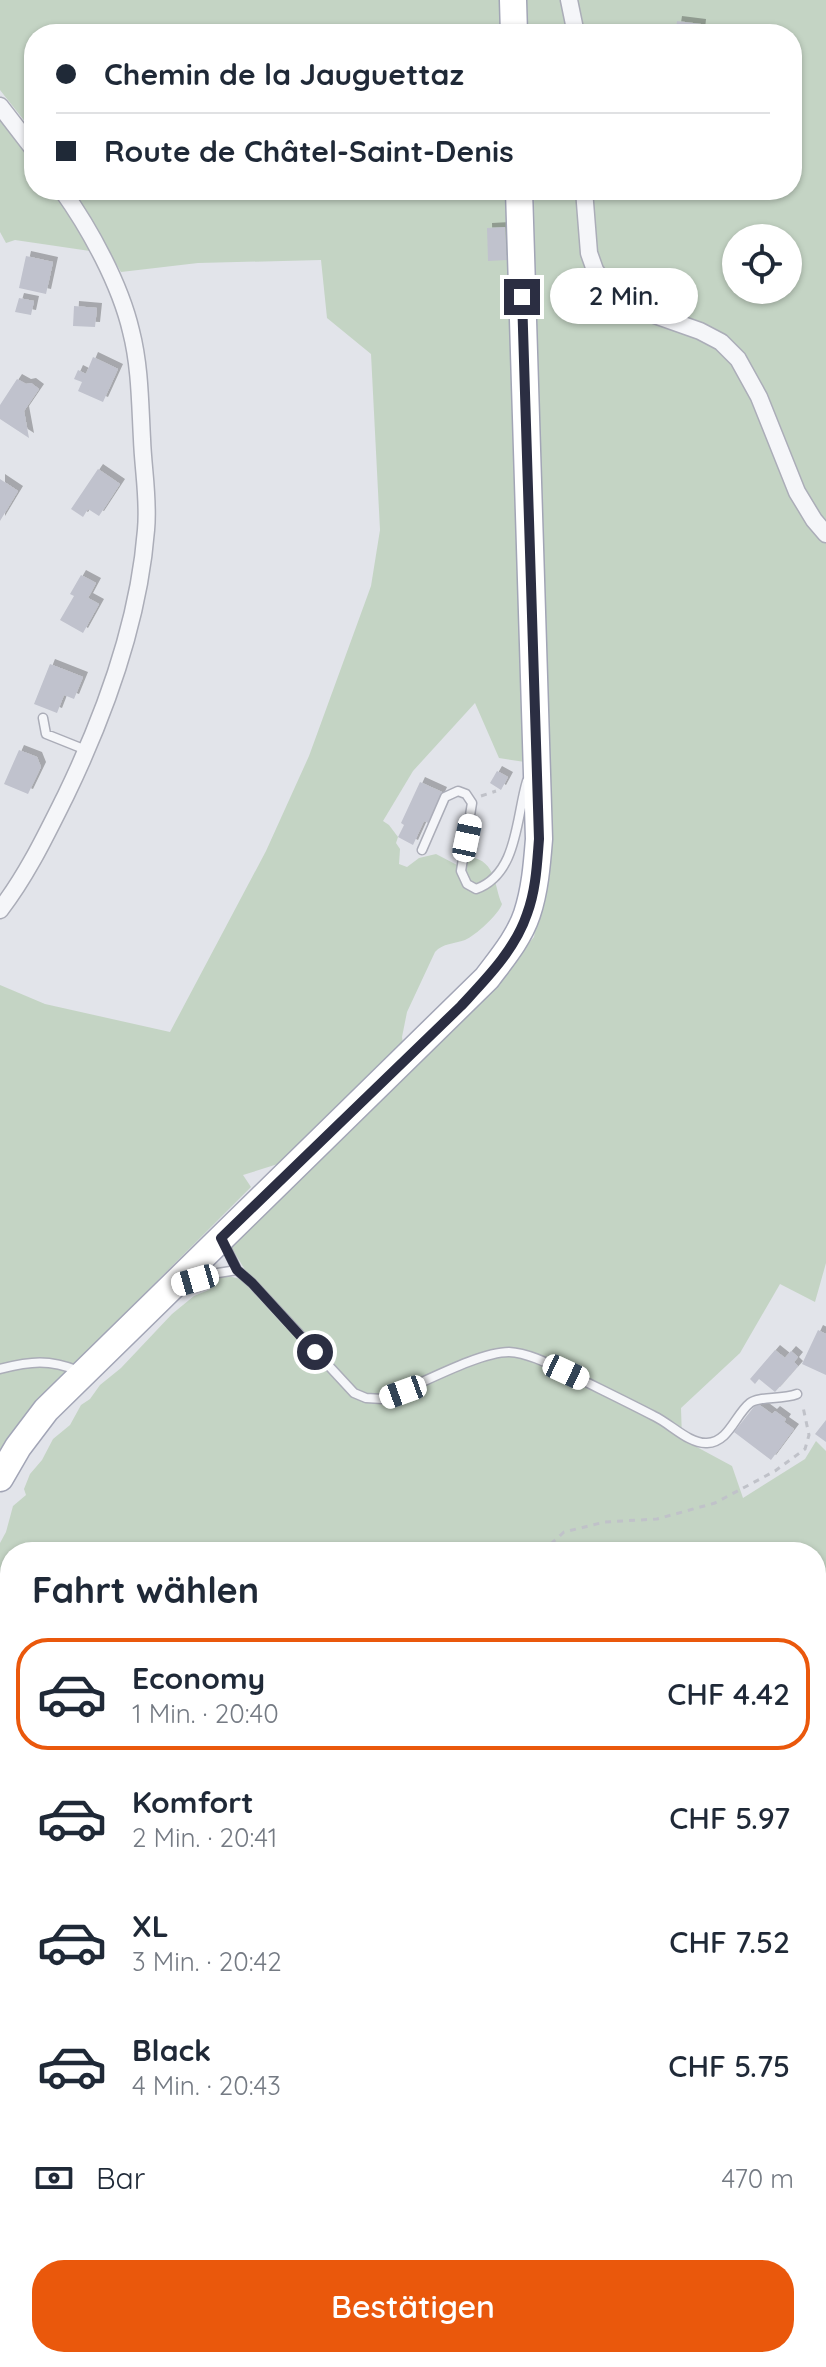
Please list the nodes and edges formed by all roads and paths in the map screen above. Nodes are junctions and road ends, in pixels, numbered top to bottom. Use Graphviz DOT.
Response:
graph roads {
  1 [pos="513,0"];
  2 [pos="569,0"];
  3 [pos="514,24"];
  4 [pos="574,24"];
  5 [pos="0,106"];
  6 [pos="24,137"];
  7 [pos="68,200"];
  8 [pos="519,200"];
  9 [pos="585,200"];
  10 [pos="826,534"];
  11 [pos="43,718"];
  12 [pos="87,751"];
  13 [pos="537,759"];
  14 [pos="422,850"];
  15 [pos="8,892"];
  16 [pos="0,910"];
  17 [pos="221,1238"];
  18 [pos="237,1270"];
  19 [pos="172,1286"];
  20 [pos="0,1369"];
  21 [pos="83,1373"];
  22 [pos="797,1394"];
  23 [pos="0,1478"];
  24 [pos="553,1542"];
  1 -- 3 [label="main road"];
  2 -- 4 [label="street"];
  5 -- 6 [label="street"];
  7 -- 12 [label="street"];
  8 -- 13 [label="main road"];
  9 -- 10 [label="street"];
  11 -- 12 [label="lane"];
  12 -- 15 [label="street"];
  13 -- 14 [label="lane"];
  13 -- 17 [label="main road"];
  15 -- 16 [label="street"];
  17 -- 18 [label="lane"];
  17 -- 19 [label="main road"];
  18 -- 19 [label="lane"];
  18 -- 22 [label="lane"];
  19 -- 21 [label="main road"];
  20 -- 21 [label="lane"];
  21 -- 23 [label="main road"];
  22 -- 24 [label="path"];
}
